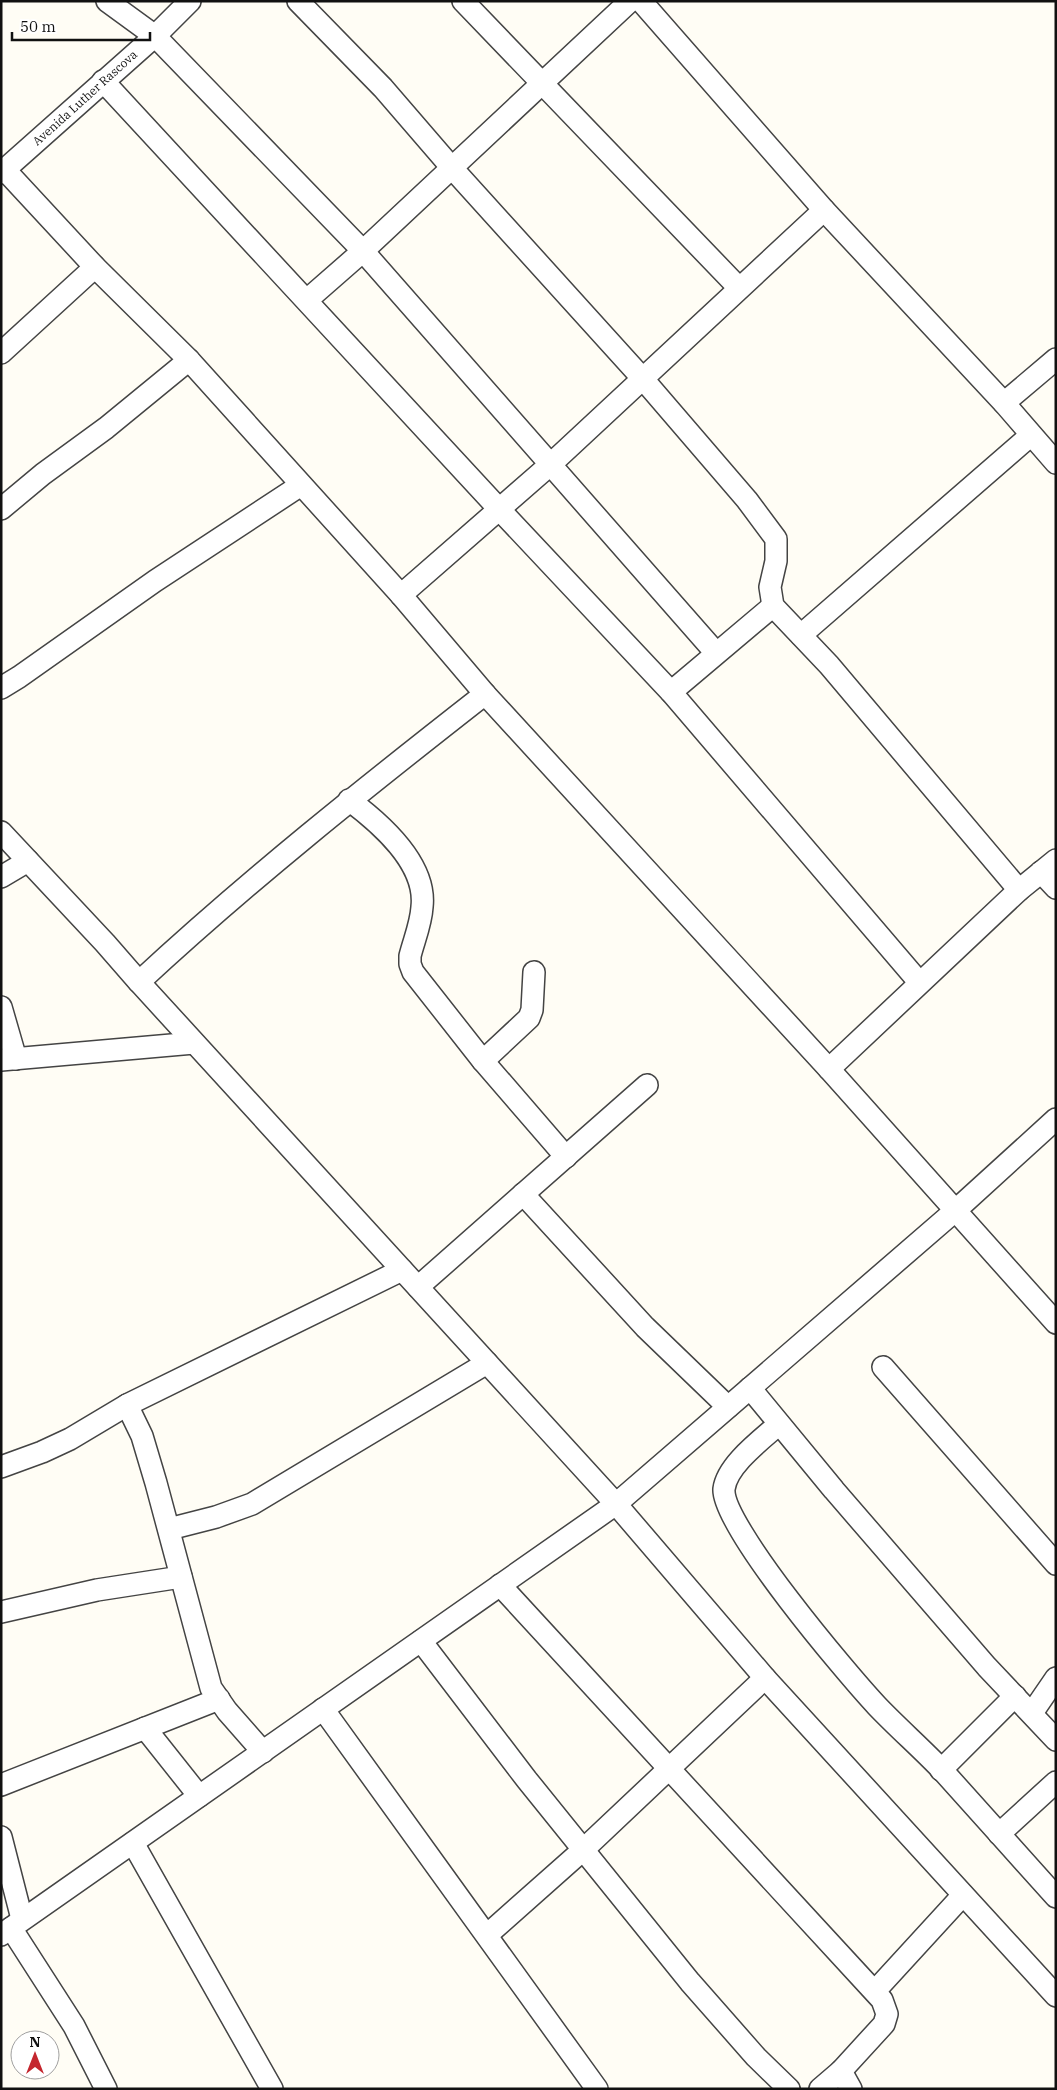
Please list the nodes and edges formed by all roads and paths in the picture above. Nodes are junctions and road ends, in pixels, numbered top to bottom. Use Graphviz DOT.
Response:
graph roads {
  1 [pos="107,1"];
  2 [pos="190,1"];
  3 [pos="298,1"];
  4 [pos="463,1"];
  5 [pos="630,1"];
  6 [pos="641,1"];
  7 [pos="155,36"];
  8 [pos="103,81"];
  9 [pos="541,83"];
  10 [pos="452,168"];
  11 [pos="3,171"];
  12 [pos="824,210"];
  13 [pos="363,251"];
  14 [pos="95,266"];
  15 [pos="739,288"];
  16 [pos="307,300"];
  17 [pos="1,353"];
  18 [pos="1056,359"];
  19 [pos="189,360"];
  20 [pos="644,379"];
  21 [pos="1004,403"];
  22 [pos="1031,434"];
  23 [pos="1056,463"];
  24 [pos="551,464"];
  25 [pos="301,485"];
  26 [pos="1,508"];
  27 [pos="499,509"];
  28 [pos="401,595"];
  29 [pos="773,606"];
  30 [pos="801,635"];
  31 [pos="716,653"];
  32 [pos="1,688"];
  33 [pos="671,692"];
  34 [pos="485,694"];
  35 [pos="349,800"];
  36 [pos="1,832"];
  37 [pos="28,861"];
  38 [pos="1048,866"];
  39 [pos="1,877"];
  40 [pos="1056,888"];
  41 [pos="1019,890"];
  42 [pos="534,972"];
  43 [pos="139,982"];
  44 [pos="919,982"];
  45 [pos="1,1007"];
  46 [pos="194,1043"];
  47 [pos="9,1059"];
  48 [pos="483,1061"];
  49 [pos="829,1068"];
  50 [pos="647,1085"];
  51 [pos="1056,1119"];
  52 [pos="566,1157"];
  53 [pos="523,1194"];
  54 [pos="956,1210"];
  55 [pos="402,1270"];
  56 [pos="418,1288"];
  57 [pos="1056,1323"];
  58 [pos="487,1363"];
  59 [pos="883,1367"];
  60 [pos="750,1388"];
  61 [pos="127,1405"];
  62 [pos="728,1407"];
  63 [pos="779,1424"];
  64 [pos="1,1467"];
  65 [pos="616,1504"];
  66 [pos="169,1529"];
  67 [pos="1056,1564"];
  68 [pos="181,1577"];
  69 [pos="500,1585"];
  70 [pos="1,1612"];
  71 [pos="422,1641"];
  72 [pos="765,1678"];
  73 [pos="1056,1678"];
  74 [pos="1015,1696"];
  75 [pos="219,1699"];
  76 [pos="323,1710"];
  77 [pos="1032,1714"];
  78 [pos="145,1728"];
  79 [pos="1056,1740"];
  80 [pos="263,1752"];
  81 [pos="670,1769"];
  82 [pos="941,1770"];
  83 [pos="1056,1782"];
  84 [pos="1,1785"];
  85 [pos="199,1796"];
  86 [pos="998,1834"];
  87 [pos="1,1837"];
  88 [pos="133,1843"];
  89 [pos="584,1849"];
  90 [pos="963,1895"];
  91 [pos="1056,1897"];
  92 [pos="11,1927"];
  93 [pos="487,1934"];
  94 [pos="875,1991"];
  95 [pos="1056,1996"];
  96 [pos="846,2080"];
  97 [pos="106,2089"];
  98 [pos="272,2089"];
  99 [pos="597,2089"];
  100 [pos="789,2089"];
  101 [pos="820,2089"];
  1 -- 7 [label="street"];
  2 -- 7 [label="street, Avenida Luther Rascova"];
  3 -- 10 [label="street"];
  4 -- 9 [label="street"];
  5 -- 9 [label="street"];
  6 -- 12 [label="street"];
  7 -- 8 [label="street, Avenida Luther Rascova"];
  7 -- 13 [label="street"];
  8 -- 11 [label="street, Avenida Luther Rascova"];
  8 -- 16 [label="street"];
  9 -- 10 [label="street"];
  9 -- 15 [label="street"];
  10 -- 13 [label="street"];
  10 -- 20 [label="street"];
  11 -- 14 [label="street"];
  12 -- 15 [label="street"];
  12 -- 21 [label="street"];
  13 -- 16 [label="street"];
  13 -- 24 [label="street"];
  14 -- 17 [label="street"];
  14 -- 19 [label="street"];
  15 -- 20 [label="street"];
  16 -- 27 [label="street"];
  18 -- 21 [label="street"];
  19 -- 25 [label="street"];
  19 -- 26 [label="street"];
  20 -- 24 [label="street"];
  20 -- 29 [label="street"];
  21 -- 22 [label="street"];
  22 -- 23 [label="street"];
  22 -- 30 [label="street"];
  24 -- 27 [label="street"];
  24 -- 31 [label="street"];
  25 -- 28 [label="street"];
  25 -- 32 [label="street"];
  27 -- 28 [label="street"];
  27 -- 33 [label="street"];
  28 -- 34 [label="street"];
  29 -- 30 [label="street"];
  29 -- 31 [label="street"];
  30 -- 41 [label="street"];
  31 -- 33 [label="street"];
  33 -- 44 [label="street"];
  34 -- 35 [label="street"];
  34 -- 49 [label="street"];
  35 -- 43 [label="street"];
  35 -- 48 [label="street"];
  36 -- 37 [label="street"];
  37 -- 39 [label="street"];
  37 -- 43 [label="street"];
  38 -- 40 [label="street"];
  38 -- 41 [label="street"];
  41 -- 44 [label="street"];
  42 -- 48 [label="street"];
  43 -- 46 [label="street"];
  44 -- 49 [label="street"];
  45 -- 47 [label="street"];
  46 -- 47 [label="street"];
  46 -- 55 [label="street"];
  48 -- 52 [label="street"];
  49 -- 54 [label="street"];
  50 -- 52 [label="street"];
  51 -- 54 [label="street"];
  52 -- 53 [label="street"];
  53 -- 56 [label="street"];
  53 -- 62 [label="street"];
  54 -- 57 [label="street"];
  54 -- 60 [label="street"];
  55 -- 56 [label="street"];
  55 -- 61 [label="street"];
  56 -- 58 [label="street"];
  58 -- 65 [label="street"];
  58 -- 66 [label="street"];
  59 -- 67 [label="street"];
  60 -- 62 [label="street"];
  60 -- 63 [label="street"];
  61 -- 64 [label="street"];
  61 -- 66 [label="street"];
  62 -- 65 [label="street"];
  63 -- 74 [label="street"];
  63 -- 82 [label="street"];
  65 -- 69 [label="street"];
  65 -- 72 [label="street"];
  66 -- 68 [label="street"];
  68 -- 70 [label="street"];
  68 -- 75 [label="street"];
  69 -- 71 [label="street"];
  69 -- 81 [label="street"];
  71 -- 76 [label="street"];
  71 -- 89 [label="street"];
  72 -- 81 [label="street"];
  72 -- 90 [label="street"];
  73 -- 77 [label="street"];
  74 -- 77 [label="street"];
  74 -- 82 [label="street"];
  75 -- 78 [label="street"];
  75 -- 80 [label="street"];
  76 -- 80 [label="street"];
  76 -- 93 [label="street"];
  77 -- 79 [label="street"];
  78 -- 84 [label="street"];
  78 -- 85 [label="street"];
  80 -- 85 [label="street"];
  81 -- 89 [label="street"];
  81 -- 94 [label="street"];
  82 -- 86 [label="street"];
  83 -- 86 [label="street"];
  85 -- 88 [label="street"];
  86 -- 91 [label="street"];
  87 -- 92 [label="street"];
  88 -- 92 [label="street"];
  88 -- 98 [label="street"];
  89 -- 93 [label="street"];
  89 -- 100 [label="street"];
  90 -- 94 [label="street"];
  90 -- 95 [label="street"];
  92 -- 97 [label="street"];
  93 -- 99 [label="street"];
  94 -- 96 [label="street"];
  96 -- 101 [label="street"];
}
